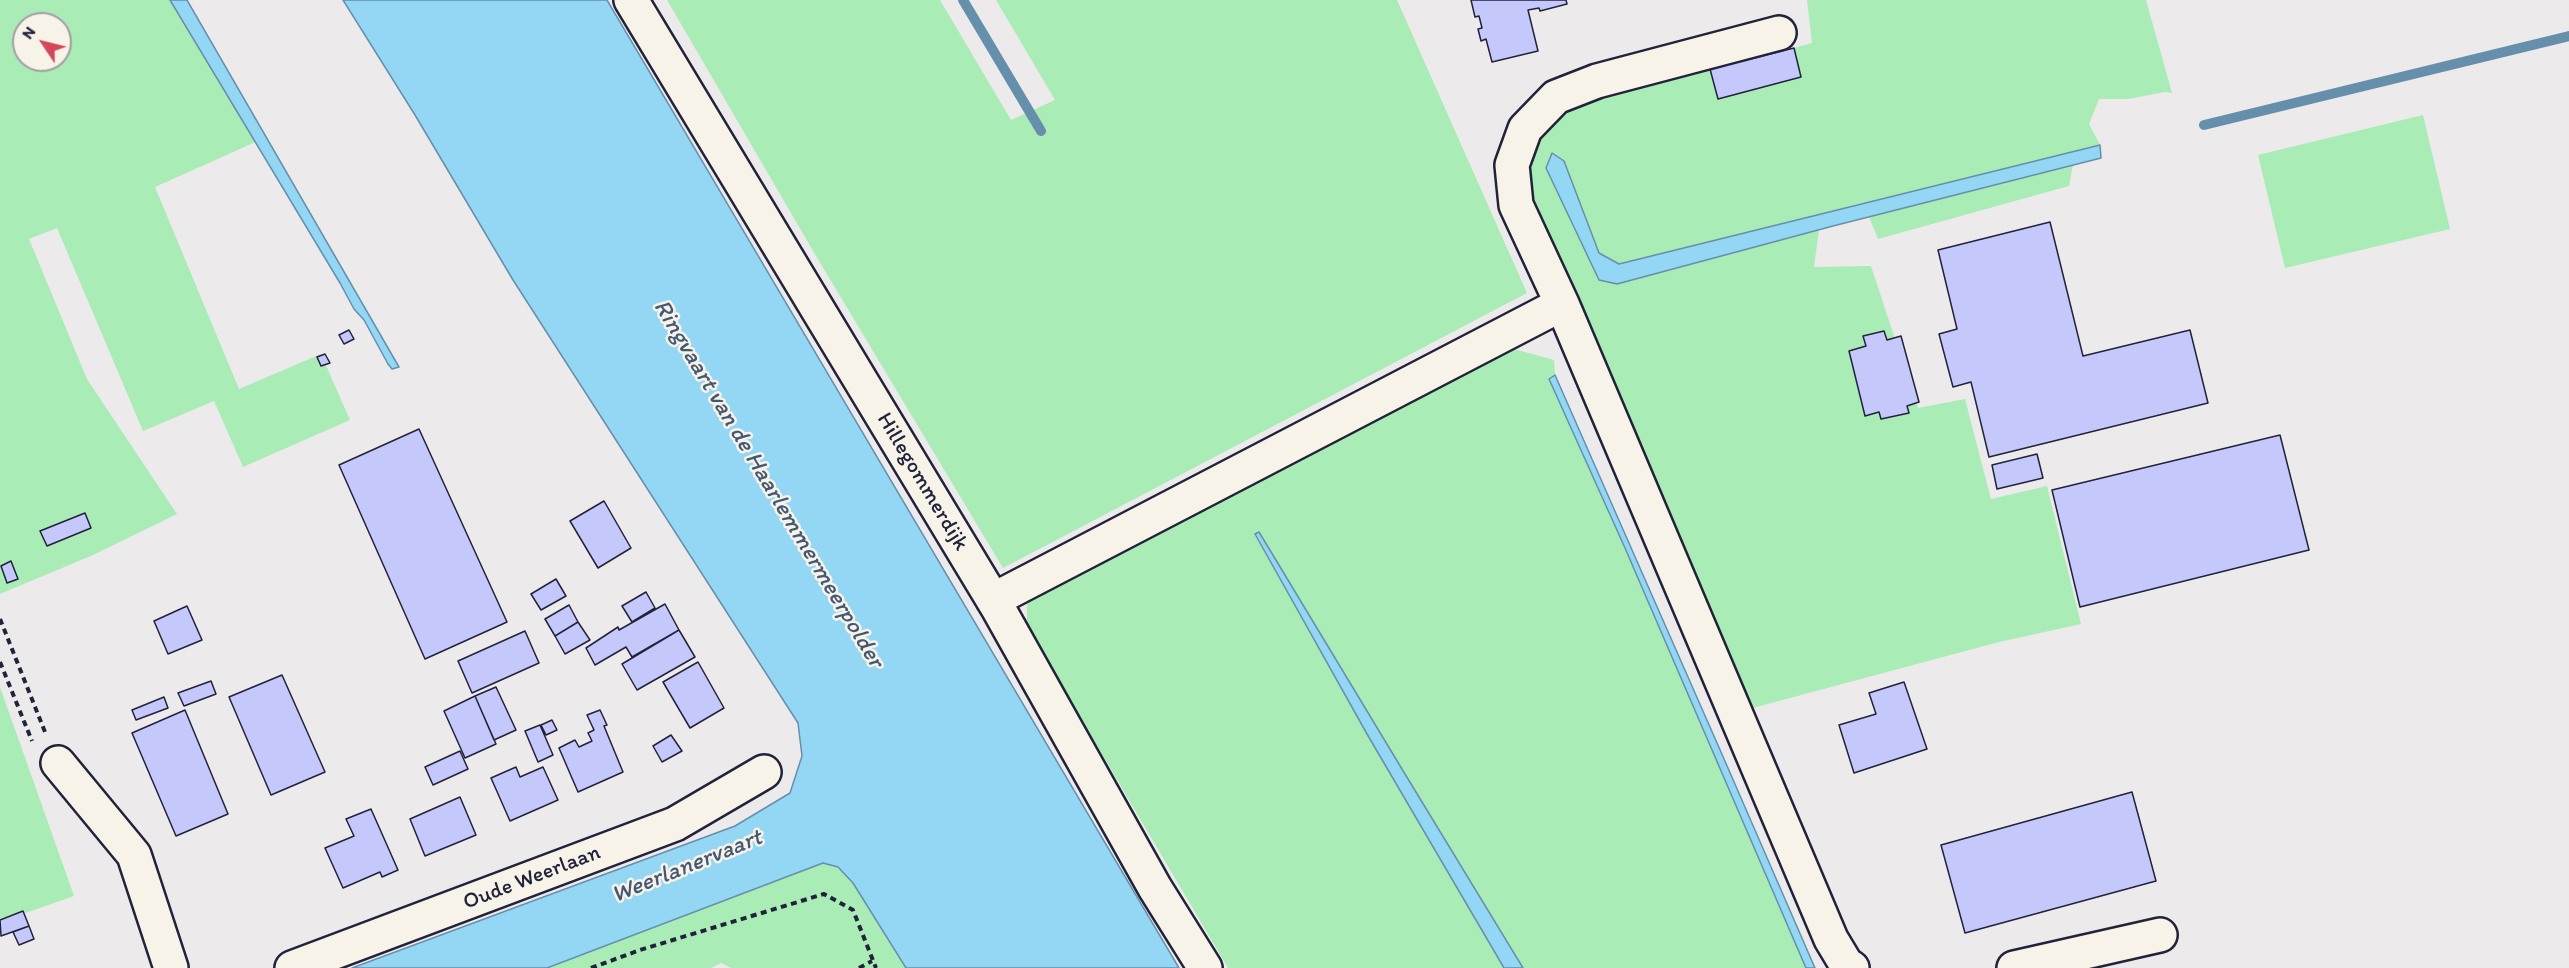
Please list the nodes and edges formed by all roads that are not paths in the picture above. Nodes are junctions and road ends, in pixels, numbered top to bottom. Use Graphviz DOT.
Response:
graph roads {
  1 [pos="631,0"];
  2 [pos="1779,33"];
  3 [pos="1562,304"];
  4 [pos="993,600"];
  5 [pos="58,763"];
  6 [pos="764,772"];
  7 [pos="2160,935"];
  8 [pos="171,968"];
  9 [pos="292,968"];
  10 [pos="1205,968"];
  11 [pos="1852,968"];
  12 [pos="2014,968"];
  1 -- 4 [label="street, Hillegommerdijk"];
  2 -- 3 [label="street"];
  3 -- 4 [label="street"];
  3 -- 11 [label="street"];
  4 -- 10 [label="street, Hillegommerdijk"];
  5 -- 8 [label="street"];
  6 -- 9 [label="street, Oude Weerlaan"];
  7 -- 12 [label="street"];
}
